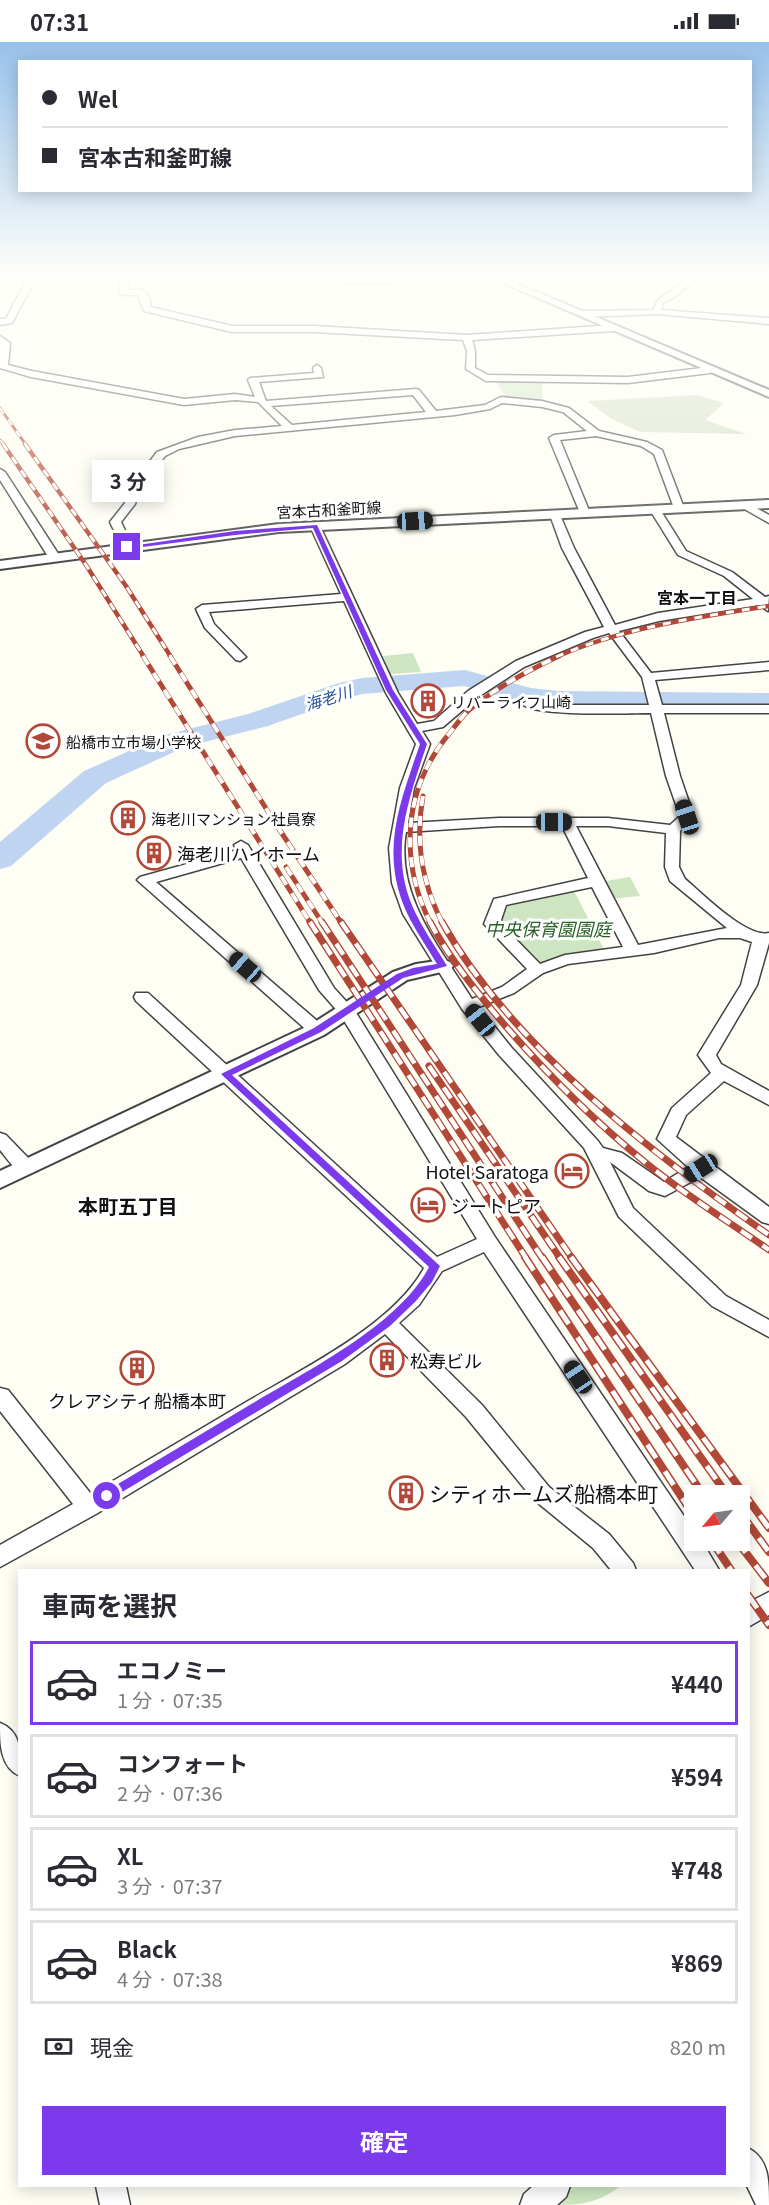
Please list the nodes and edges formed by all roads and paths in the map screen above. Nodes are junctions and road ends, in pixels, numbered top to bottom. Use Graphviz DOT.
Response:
graph roads {
  1 [pos="47,377"];
  2 [pos="294,377"];
  3 [pos="653,377"];
  4 [pos="727,377"];
  5 [pos="486,378"];
  6 [pos="767,393"];
  7 [pos="501,400"];
  8 [pos="262,402"];
  9 [pos="434,414"];
  10 [pos="291,429"];
  11 [pos="596,433"];
  12 [pos="1,476"];
  13 [pos="769,504"];
  14 [pos="745,505"];
  15 [pos="679,508"];
  16 [pos="656,510"];
  17 [pos="585,513"];
  18 [pos="555,515"];
  19 [pos="769,520"];
  20 [pos="315,526"];
  21 [pos="127,547"];
  22 [pos="55,558"];
  23 [pos="0,565"];
  24 [pos="348,597"];
  25 [pos="767,603"];
  26 [pos="613,628"];
  27 [pos="240,657"];
  28 [pos="769,666"];
  29 [pos="648,677"];
  30 [pos="655,703"];
  31 [pos="528,704"];
  32 [pos="769,710"];
  33 [pos="415,728"];
  34 [pos="567,822"];
  35 [pos="398,828"];
  36 [pos="673,830"];
  37 [pos="597,881"];
  38 [pos="742,933"];
  39 [pos="764,939"];
  40 [pos="632,950"];
  41 [pos="443,966"];
  42 [pos="537,970"];
  43 [pos="142,997"];
  44 [pos="468,1005"];
  45 [pos="347,1011"];
  46 [pos="317,1030"];
  47 [pos="723,1072"];
  48 [pos="226,1074"];
  49 [pos="769,1099"];
  50 [pos="0,1139"];
  51 [pos="596,1154"];
  52 [pos="27,1168"];
  53 [pos="701,1168"];
  54 [pos="0,1180"];
  55 [pos="769,1217"];
  56 [pos="488,1242"];
  57 [pos="435,1266"];
  58 [pos="386,1323"];
  59 [pos="769,1329"];
  60 [pos="0,1396"];
  61 [pos="88,1508"];
  62 [pos="0,1557"];
  63 [pos="624,1569"];
  64 [pos="707,1569"];
  65 [pos="769,1602"];
  66 [pos="750,1616"];
  67 [pos="0,1735"];
  68 [pos="18,1758"];
  69 [pos="750,2165"];
  70 [pos="111,2187"];
  71 [pos="554,2187"];
  72 [pos="769,2199"];
  73 [pos="115,2205"];
  74 [pos="535,2205"];
  1 -- 8 [label="street"];
  2 -- 8 [label="street"];
  3 -- 5 [label="street"];
  4 -- 6 [label="street"];
  5 -- 7 [label="street"];
  7 -- 9 [label="street"];
  7 -- 11 [label="street"];
  8 -- 9 [label="street"];
  8 -- 10 [label="street"];
  9 -- 10 [label="street"];
  10 -- 21 [label="street"];
  11 -- 15 [label="street"];
  11 -- 17 [label="street"];
  12 -- 22 [label="street"];
  13 -- 14 [label="street, 宮本古和釜町線"];
  14 -- 15 [label="street, 宮本古和釜町線"];
  14 -- 19 [label="street"];
  15 -- 16 [label="street, 宮本古和釜町線"];
  16 -- 17 [label="street, 宮本古和釜町線"];
  16 -- 25 [label="street"];
  17 -- 18 [label="street, 宮本古和釜町線"];
  18 -- 20 [label="street, 宮本古和釜町線"];
  18 -- 26 [label="street"];
  20 -- 21 [label="street, 宮本古和釜町線"];
  20 -- 24 [label="street"];
  21 -- 22 [label="street, 宮本古和釜町線"];
  22 -- 23 [label="street, 宮本古和釜町線"];
  24 -- 27 [label="street"];
  24 -- 33 [label="street"];
  25 -- 26 [label="street"];
  26 -- 29 [label="street"];
  26 -- 33 [label="street"];
  28 -- 29 [label="street"];
  29 -- 30 [label="street"];
  30 -- 31 [label="street"];
  30 -- 32 [label="street"];
  30 -- 36 [label="street"];
  33 -- 35 [label="street"];
  34 -- 35 [label="street"];
  34 -- 36 [label="street"];
  34 -- 37 [label="street"];
  35 -- 41 [label="street"];
  36 -- 38 [label="street"];
  37 -- 40 [label="street"];
  37 -- 42 [label="street"];
  38 -- 39 [label="street"];
  38 -- 40 [label="street"];
  39 -- 47 [label="street"];
  40 -- 42 [label="street"];
  41 -- 44 [label="street"];
  41 -- 45 [label="street"];
  42 -- 44 [label="street"];
  43 -- 48 [label="street"];
  44 -- 51 [label="street"];
  45 -- 46 [label="street"];
  45 -- 46 [label="street"];
  45 -- 56 [label="street"];
  46 -- 48 [label="street"];
  47 -- 49 [label="street"];
  47 -- 53 [label="street"];
  48 -- 52 [label="street"];
  48 -- 57 [label="street"];
  50 -- 52 [label="street"];
  51 -- 53 [label="street"];
  51 -- 59 [label="street"];
  52 -- 54 [label="street"];
  53 -- 55 [label="street"];
  56 -- 57 [label="street"];
  56 -- 64 [label="street"];
  57 -- 58 [label="street"];
  58 -- 61 [label="street"];
  58 -- 63 [label="street"];
  60 -- 61 [label="street"];
  61 -- 62 [label="street"];
  65 -- 66 [label="street"];
  67 -- 68 [label="street"];
  69 -- 72 [label="street"];
  70 -- 73 [label="street"];
  71 -- 74 [label="street"];
}
